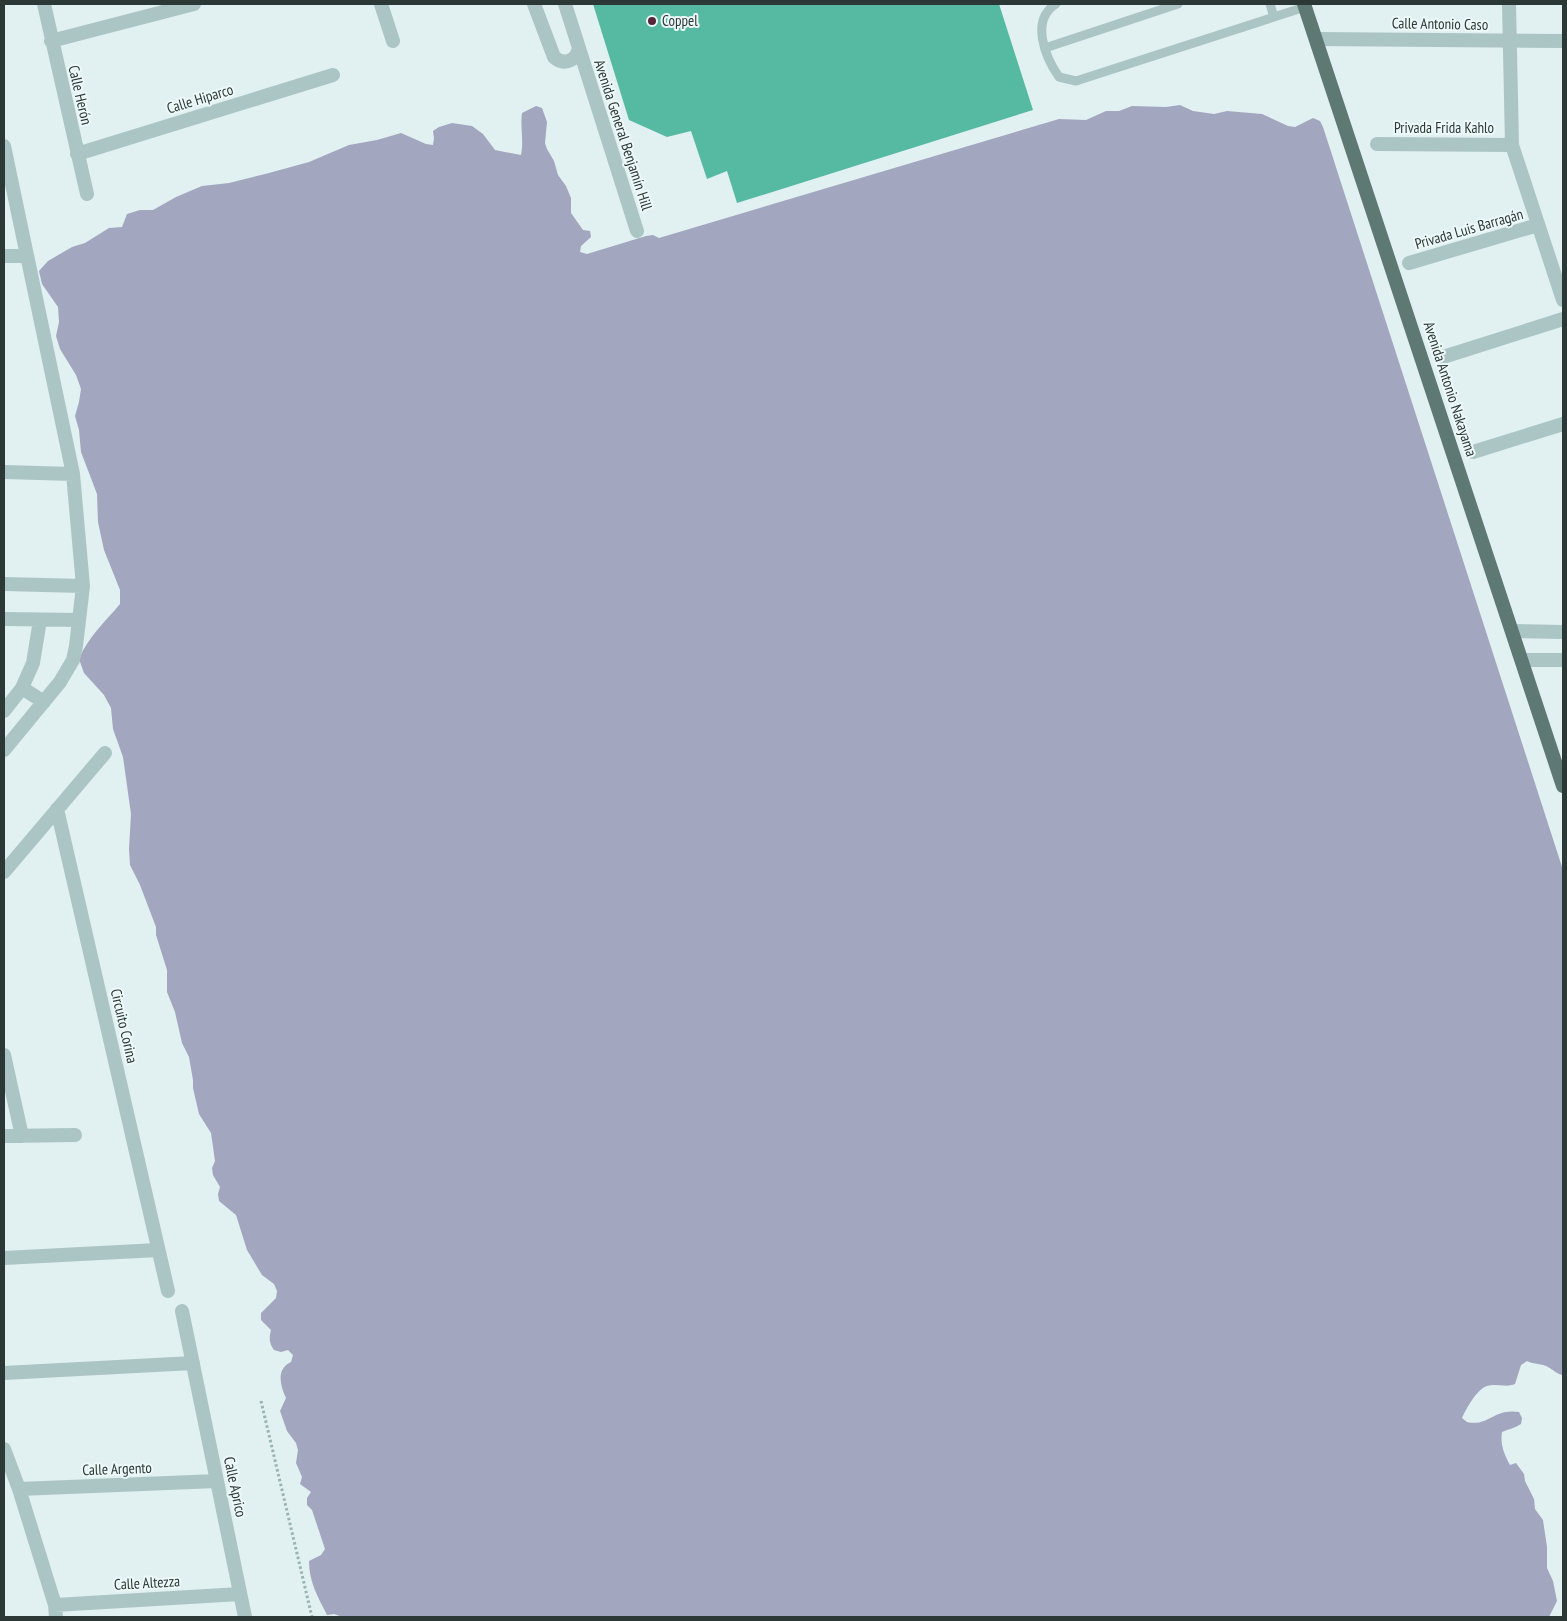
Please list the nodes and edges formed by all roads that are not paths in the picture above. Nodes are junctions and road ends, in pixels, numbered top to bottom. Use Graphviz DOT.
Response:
graph roads {
  1 [pos="44,4"];
  2 [pos="194,4"];
  3 [pos="380,4"];
  4 [pos="534,4"];
  5 [pos="565,4"];
  6 [pos="1056,4"];
  7 [pos="1178,4"];
  8 [pos="1270,4"];
  9 [pos="1509,4"];
  10 [pos="1305,6"];
  11 [pos="1274,17"];
  12 [pos="1317,39"];
  13 [pos="393,41"];
  14 [pos="1508,41"];
  15 [pos="1563,41"];
  16 [pos="51,42"];
  17 [pos="579,48"];
  18 [pos="1046,48"];
  19 [pos="332,75"];
  20 [pos="1377,144"];
  21 [pos="1512,145"];
  22 [pos="4,146"];
  23 [pos="77,154"];
  24 [pos="87,194"];
  25 [pos="1538,225"];
  26 [pos="637,231"];
  27 [pos="4,256"];
  28 [pos="27,256"];
  29 [pos="1409,263"];
  30 [pos="1563,300"];
  31 [pos="1563,319"];
  32 [pos="1440,358"];
  33 [pos="1563,424"];
  34 [pos="1473,452"];
  35 [pos="4,472"];
  36 [pos="72,474"];
  37 [pos="4,584"];
  38 [pos="83,586"];
  39 [pos="4,619"];
  40 [pos="40,620"];
  41 [pos="79,620"];
  42 [pos="1513,632"];
  43 [pos="1563,632"];
  44 [pos="1523,660"];
  45 [pos="1563,660"];
  46 [pos="22,688"];
  47 [pos="44,702"];
  48 [pos="4,711"];
  49 [pos="4,750"];
  50 [pos="105,753"];
  51 [pos="1563,786"];
  52 [pos="58,809"];
  53 [pos="4,872"];
  54 [pos="4,1055"];
  55 [pos="75,1135"];
  56 [pos="4,1136"];
  57 [pos="22,1136"];
  58 [pos="158,1250"];
  59 [pos="4,1258"];
  60 [pos="168,1291"];
  61 [pos="182,1311"];
  62 [pos="193,1363"];
  63 [pos="4,1372"];
  64 [pos="4,1449"];
  65 [pos="217,1481"];
  66 [pos="19,1489"];
  67 [pos="240,1594"];
  68 [pos="55,1611"];
  69 [pos="245,1617"];
  1 -- 16 [label="street, Calle Herón"];
  2 -- 16 [label="street"];
  3 -- 13 [label="street"];
  4 -- 17 [label="street, Avenida General Benjamín Hill"];
  5 -- 17 [label="street, Avenida General Benjamín Hill"];
  6 -- 18 [label="lane"];
  7 -- 18 [label="lane"];
  8 -- 11 [label="lane"];
  9 -- 14 [label="street"];
  10 -- 11 [label="lane"];
  10 -- 12 [label="main road, Avenida Antonio Nakayama"];
  11 -- 18 [label="lane"];
  12 -- 14 [label="street, Calle Antonio Caso"];
  12 -- 42 [label="main road, Avenida Antonio Nakayama"];
  14 -- 15 [label="street, Calle Antonio Caso"];
  14 -- 21 [label="street"];
  16 -- 23 [label="street, Calle Herón"];
  17 -- 26 [label="street, Avenida General Benjamín Hill"];
  19 -- 23 [label="street, Calle Hiparco"];
  20 -- 21 [label="street, Privada Frida Kahlo"];
  21 -- 25 [label="street"];
  22 -- 28 [label="street"];
  23 -- 24 [label="street, Calle Herón"];
  25 -- 29 [label="street, Privada Luis Barragán"];
  25 -- 30 [label="street"];
  27 -- 28 [label="street"];
  28 -- 36 [label="street"];
  31 -- 32 [label="street"];
  33 -- 34 [label="street"];
  35 -- 36 [label="street"];
  36 -- 38 [label="street"];
  37 -- 38 [label="street"];
  38 -- 41 [label="street"];
  39 -- 40 [label="street"];
  40 -- 41 [label="street"];
  40 -- 46 [label="street"];
  41 -- 47 [label="street"];
  42 -- 43 [label="street"];
  42 -- 44 [label="main road, Avenida Antonio Nakayama"];
  44 -- 45 [label="street"];
  44 -- 51 [label="main road, Avenida Antonio Nakayama"];
  46 -- 47 [label="street"];
  46 -- 48 [label="street"];
  47 -- 49 [label="street"];
  50 -- 52 [label="street"];
  52 -- 53 [label="street"];
  52 -- 58 [label="street, Circuito Corina"];
  54 -- 57 [label="street"];
  55 -- 57 [label="street"];
  56 -- 57 [label="street"];
  58 -- 59 [label="street"];
  58 -- 60 [label="street, Circuito Corina"];
  61 -- 62 [label="street, Calle Aprico"];
  62 -- 63 [label="street"];
  62 -- 65 [label="street, Calle Aprico"];
  64 -- 66 [label="street"];
  65 -- 66 [label="street, Calle Argento"];
  65 -- 67 [label="street, Calle Aprico"];
  66 -- 68 [label="street"];
  67 -- 68 [label="street, Calle Altezza"];
  67 -- 69 [label="street, Calle Aprico"];
}
